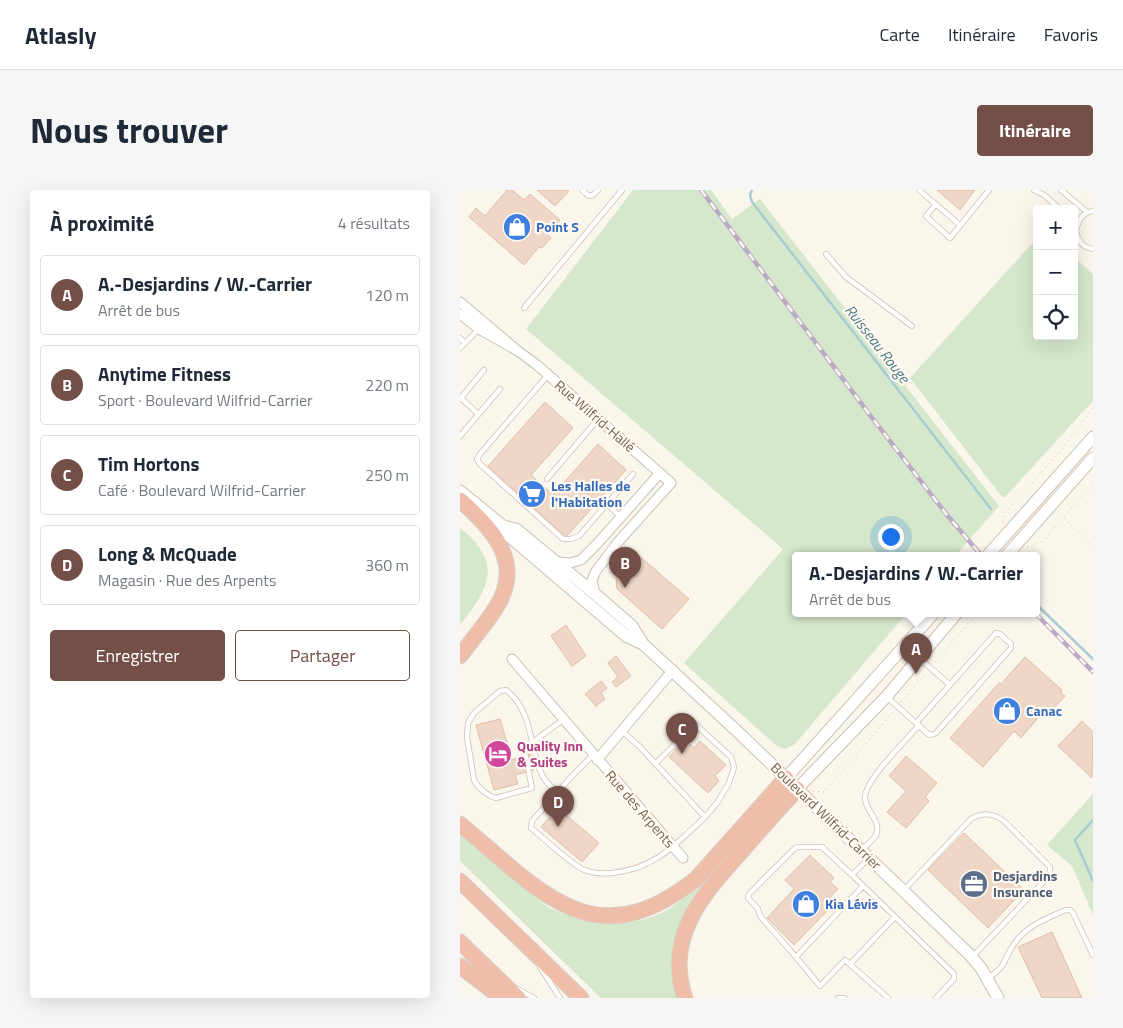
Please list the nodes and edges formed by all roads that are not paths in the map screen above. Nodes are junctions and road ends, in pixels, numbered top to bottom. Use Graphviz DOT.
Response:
graph roads {
  1 [pos="582,190"];
  2 [pos="598,190"];
  3 [pos="622,190"];
  4 [pos="919,190"];
  5 [pos="989,190"];
  6 [pos="1034,190"];
  7 [pos="1061,190"];
  8 [pos="936,204"];
  9 [pos="1055,205"];
  10 [pos="1093,211"];
  11 [pos="1087,212"];
  12 [pos="1078,220"];
  13 [pos="960,225"];
  14 [pos="1078,236"];
  15 [pos="1093,249"];
  16 [pos="826,254"];
  17 [pos="460,302"];
  18 [pos="524,308"];
  19 [pos="460,314"];
  20 [pos="912,326"];
  21 [pos="479,329"];
  22 [pos="460,338"];
  23 [pos="465,343"];
  24 [pos="460,348"];
  25 [pos="518,351"];
  26 [pos="484,370"];
  27 [pos="548,375"];
  28 [pos="500,390"];
  29 [pos="460,398"];
  30 [pos="478,414"];
  31 [pos="599,418"];
  32 [pos="460,436"];
  33 [pos="1093,437"];
  34 [pos="1093,458"];
  35 [pos="660,473"];
  36 [pos="633,474"];
  37 [pos="547,479"];
  38 [pos="460,491"];
  39 [pos="460,500"];
  40 [pos="607,504"];
  41 [pos="621,517"];
  42 [pos="503,526"];
  43 [pos="991,552"];
  44 [pos="1010,552"];
  45 [pos="558,562"];
  46 [pos="595,594"];
  47 [pos="930,617"];
  48 [pos="954,617"];
  49 [pos="643,644"];
  50 [pos="460,656"];
  51 [pos="919,658"];
  52 [pos="512,659"];
  53 [pos="672,670"];
  54 [pos="950,685"];
  55 [pos="886,696"];
  56 [pos="563,720"];
  57 [pos="918,724"];
  58 [pos="621,730"];
  59 [pos="533,744"];
  60 [pos="595,758"];
  61 [pos="656,764"];
  62 [pos="786,778"];
  63 [pos="797,789"];
  64 [pos="557,792"];
  65 [pos="705,817"];
  66 [pos="460,824"];
  67 [pos="672,847"];
  68 [pos="865,854"];
  69 [pos="683,858"];
  70 [pos="852,875"];
  71 [pos="460,881"];
  72 [pos="863,886"];
  73 [pos="904,890"];
  74 [pos="895,917"];
  75 [pos="460,942"];
  76 [pos="526,944"];
  77 [pos="1093,955"];
  78 [pos="972,957"];
  79 [pos="796,958"];
  80 [pos="850,964"];
  81 [pos="460,966"];
  82 [pos="496,976"];
  83 [pos="988,978"];
  84 [pos="502,998"];
  85 [pos="518,998"];
  86 [pos="534,998"];
  87 [pos="560,998"];
  88 [pos="581,998"];
  89 [pos="685,998"];
  90 [pos="838,998"];
  91 [pos="844,998"];
  92 [pos="888,998"];
  93 [pos="936,998"];
  94 [pos="998,998"];
  1 -- 2 [label="lane"];
  3 -- 18 [label="lane"];
  4 -- 8 [label="lane"];
  5 -- 13 [label="lane"];
  6 -- 9 [label="lane"];
  7 -- 11 [label="lane"];
  8 -- 13 [label="lane"];
  8 -- 13 [label="lane"];
  10 -- 11 [label="lane"];
  11 -- 12 [label="lane"];
  14 -- 15 [label="lane"];
  16 -- 20 [label="lane"];
  17 -- 25 [label="street, Rue Wilfrid-Hallé"];
  19 -- 21 [label="street, Rue Wilfrid-Hallé"];
  21 -- 23 [label="lane"];
  21 -- 25 [label="street, Rue Wilfrid-Hallé"];
  22 -- 23 [label="lane"];
  23 -- 24 [label="lane"];
  25 -- 27 [label="street, Rue Wilfrid-Hallé"];
  26 -- 29 [label="lane"];
  27 -- 31 [label="street, Rue Wilfrid-Hallé"];
  27 -- 40 [label="lane"];
  28 -- 30 [label="lane"];
  29 -- 30 [label="lane"];
  30 -- 32 [label="lane"];
  31 -- 35 [label="street, Rue Wilfrid-Hallé"];
  31 -- 37 [label="lane"];
  33 -- 43 [label="street"];
  34 -- 44 [label="street"];
  35 -- 41 [label="street"];
  35 -- 46 [label="street, Rue Wilfrid-Hallé"];
  36 -- 40 [label="lane"];
  38 -- 42 [label="street, Boulevard Wilfrid-Carrier"];
  39 -- 50 [label="highway"];
  40 -- 41 [label="lane"];
  41 -- 45 [label="street"];
  42 -- 45 [label="street, Boulevard Wilfrid-Carrier"];
  42 -- 49 [label="street, Boulevard Wilfrid-Carrier"];
  45 -- 46 [label="street, Boulevard Wilfrid-Carrier"];
  46 -- 49 [label="street, Boulevard Wilfrid-Carrier"];
  47 -- 62 [label="street"];
  48 -- 51 [label="street"];
  49 -- 53 [label="street, Boulevard Wilfrid-Carrier"];
  51 -- 54 [label="lane"];
  51 -- 55 [label="street"];
  52 -- 56 [label="street, Rue des Arpents"];
  53 -- 58 [label="street, Rue des Arpents"];
  53 -- 62 [label="street, Boulevard Wilfrid-Carrier"];
  54 -- 57 [label="lane"];
  54 -- 57 [label="lane"];
  55 -- 57 [label="lane"];
  55 -- 63 [label="street"];
  56 -- 59 [label="lane"];
  56 -- 60 [label="street, Rue des Arpents"];
  57 -- 68 [label="lane"];
  58 -- 60 [label="street, Rue des Arpents"];
  58 -- 61 [label="lane"];
  59 -- 59 [label="lane"];
  59 -- 64 [label="lane"];
  60 -- 64 [label="lane"];
  60 -- 67 [label="street, Rue des Arpents"];
  61 -- 65 [label="lane"];
  61 -- 65 [label="lane"];
  62 -- 63 [label="street, Boulevard Wilfrid-Carrier"];
  62 -- 66 [label="highway"];
  63 -- 68 [label="street, Boulevard Wilfrid-Carrier"];
  63 -- 89 [label="highway"];
  64 -- 67 [label="lane"];
  65 -- 67 [label="lane"];
  67 -- 69 [label="street, Rue des Arpents"];
  68 -- 70 [label="lane"];
  68 -- 73 [label="street, Boulevard Wilfrid-Carrier"];
  70 -- 72 [label="lane"];
  70 -- 79 [label="lane"];
  71 -- 76 [label="highway"];
  72 -- 74 [label="lane"];
  72 -- 79 [label="lane"];
  73 -- 78 [label="street, Boulevard Wilfrid-Carrier"];
  73 -- 78 [label="lane"];
  74 -- 80 [label="lane"];
  74 -- 93 [label="lane"];
  75 -- 82 [label="highway"];
  76 -- 87 [label="lane"];
  76 -- 88 [label="highway"];
  77 -- 83 [label="lane"];
  78 -- 83 [label="street, Boulevard Wilfrid-Carrier"];
  79 -- 80 [label="lane"];
  80 -- 92 [label="lane"];
  81 -- 84 [label="highway"];
  82 -- 85 [label="highway"];
  82 -- 86 [label="lane"];
  83 -- 94 [label="street, Boulevard Wilfrid-Carrier"];
  90 -- 91 [label="lane"];
}
